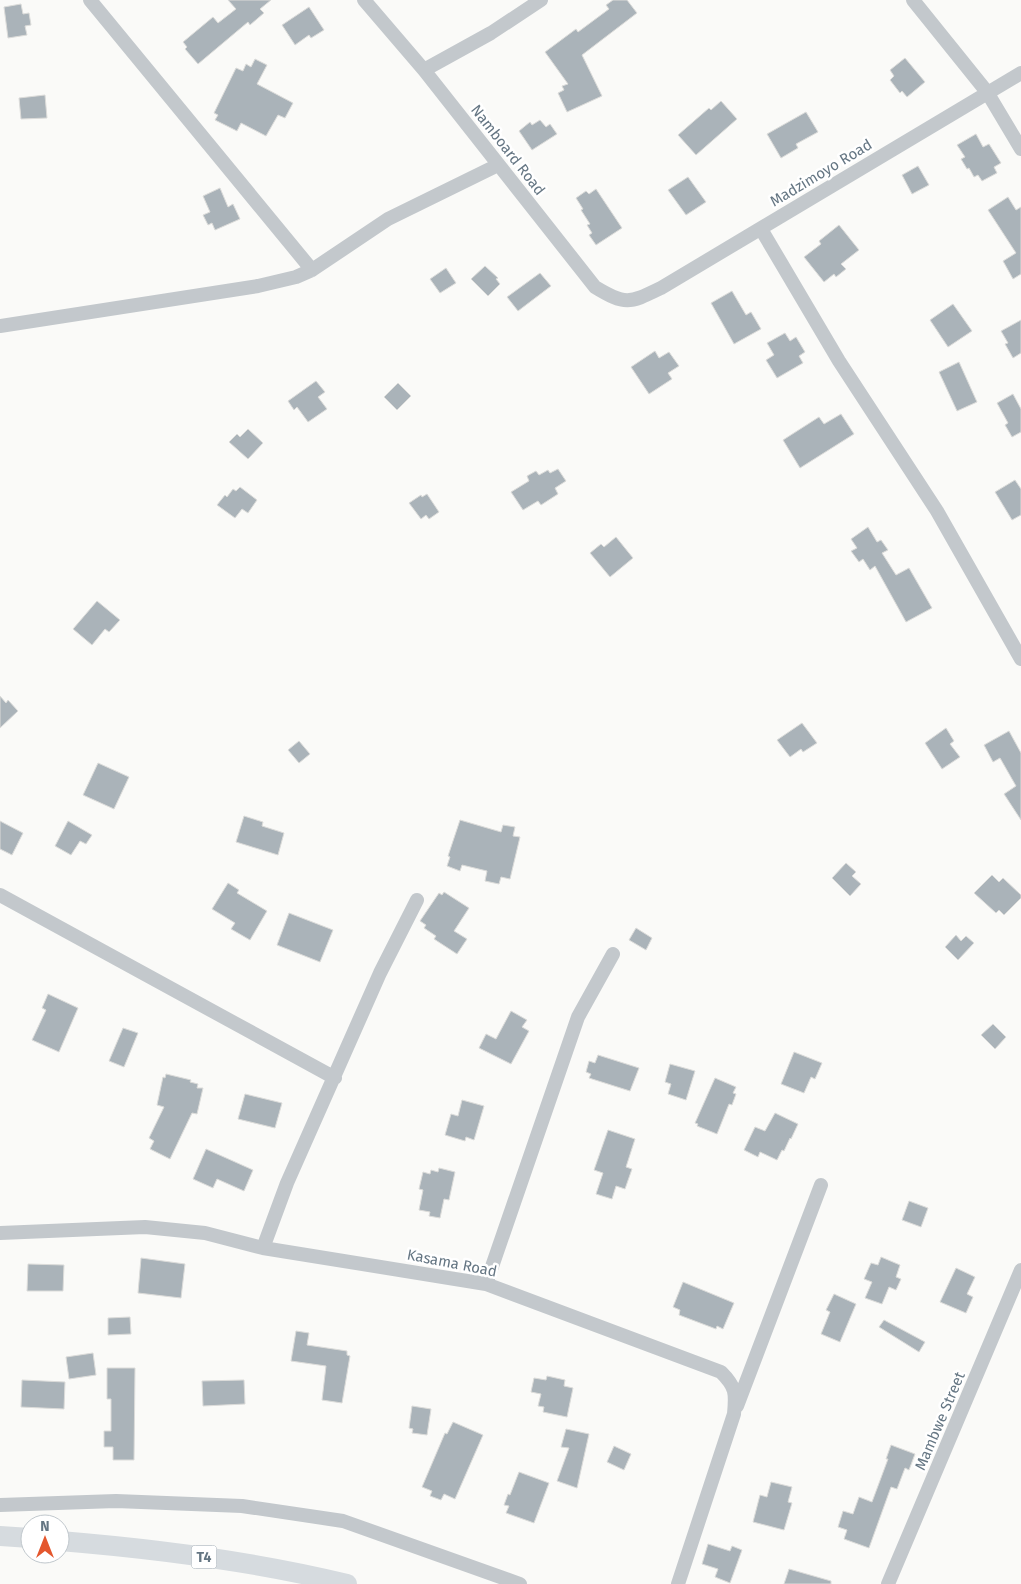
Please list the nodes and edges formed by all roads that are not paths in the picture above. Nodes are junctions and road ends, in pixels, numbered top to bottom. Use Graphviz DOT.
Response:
graph roads {
  1 [pos="90,0"];
  2 [pos="364,0"];
  3 [pos="541,0"];
  4 [pos="913,0"];
  5 [pos="424,70"];
  6 [pos="1021,73"];
  7 [pos="987,92"];
  8 [pos="1021,149"];
  9 [pos="498,165"];
  10 [pos="761,229"];
  11 [pos="312,270"];
  12 [pos="637,300"];
  13 [pos="0,326"];
  14 [pos="1021,659"];
  15 [pos="0,895"];
  16 [pos="417,900"];
  17 [pos="612,954"];
  18 [pos="335,1078"];
  19 [pos="821,1185"];
  20 [pos="0,1233"];
  21 [pos="263,1248"];
  22 [pos="1021,1270"];
  23 [pos="486,1284"];
  24 [pos="734,1414"];
  25 [pos="0,1504"];
  26 [pos="0,1536"];
  27 [pos="20,1537"];
  28 [pos="70,1542"];
  29 [pos="347,1584"];
  30 [pos="520,1584"];
  31 [pos="678,1584"];
  32 [pos="888,1584"];
  1 -- 11 [label="street"];
  2 -- 5 [label="street, Namboard Road"];
  3 -- 5 [label="street"];
  4 -- 7 [label="street"];
  5 -- 9 [label="street, Namboard Road"];
  6 -- 7 [label="street, Madzimoyo Road"];
  7 -- 8 [label="street"];
  7 -- 10 [label="street, Madzimoyo Road"];
  9 -- 11 [label="street"];
  9 -- 12 [label="street, Namboard Road"];
  10 -- 12 [label="street, Madzimoyo Road"];
  10 -- 14 [label="street"];
  11 -- 13 [label="street"];
  15 -- 18 [label="street"];
  16 -- 18 [label="street"];
  17 -- 23 [label="street"];
  18 -- 21 [label="street"];
  19 -- 24 [label="street"];
  20 -- 21 [label="street, Kasama Road"];
  21 -- 23 [label="street, Kasama Road"];
  22 -- 32 [label="street, Mambwe Street"];
  23 -- 24 [label="street, Kasama Road"];
  24 -- 31 [label="street, Kasama Road"];
  25 -- 30 [label="street"];
  26 -- 27 [label="highway"];
  28 -- 29 [label="highway, T4"];
}
